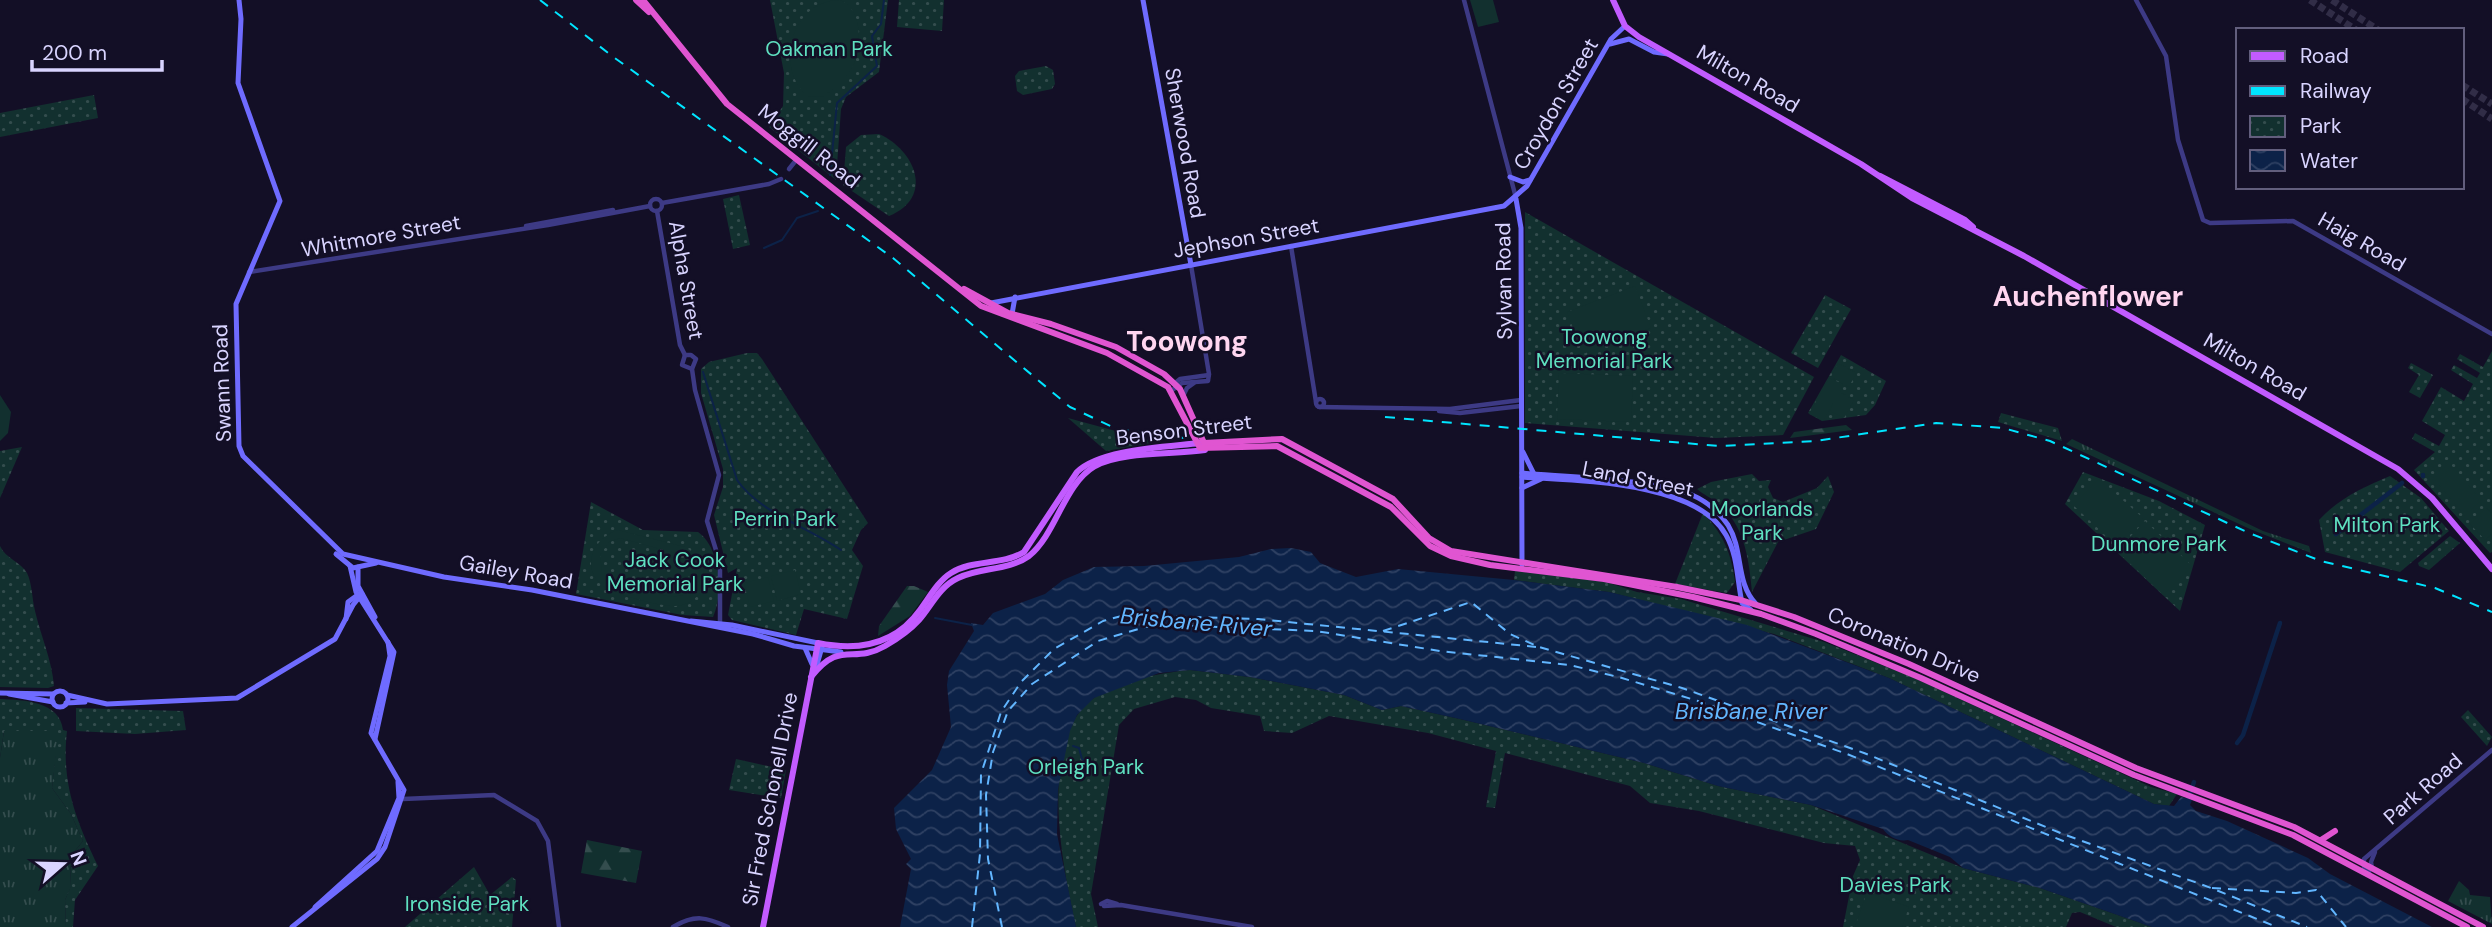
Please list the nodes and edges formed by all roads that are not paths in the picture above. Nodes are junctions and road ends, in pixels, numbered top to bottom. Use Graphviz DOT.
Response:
graph roads {
  1 [pos="239,0"];
  2 [pos="636,0"];
  3 [pos="643,0"];
  4 [pos="1143,0"];
  5 [pos="1464,0"];
  6 [pos="1613,0"];
  7 [pos="2136,0"];
  8 [pos="653,15"];
  9 [pos="1625,26"];
  10 [pos="1607,46"];
  11 [pos="1668,54"];
  12 [pos="797,159"];
  13 [pos="789,169"];
  14 [pos="1510,177"];
  15 [pos="781,179"];
  16 [pos="1531,180"];
  17 [pos="1516,199"];
  18 [pos="662,203"];
  19 [pos="650,206"];
  20 [pos="657,211"];
  21 [pos="1291,246"];
  22 [pos="1191,265"];
  23 [pos="249,272"];
  24 [pos="1015,297"];
  25 [pos="985,305"];
  26 [pos="1012,314"];
  27 [pos="2492,334"];
  28 [pos="685,355"];
  29 [pos="692,369"];
  30 [pos="1208,378"];
  31 [pos="1198,380"];
  32 [pos="1176,384"];
  33 [pos="1170,389"];
  34 [pos="1183,396"];
  35 [pos="1521,403"];
  36 [pos="1199,447"];
  37 [pos="1302,450"];
  38 [pos="1522,451"];
  39 [pos="1298,457"];
  40 [pos="1534,474"];
  41 [pos="1522,475"];
  42 [pos="1542,479"];
  43 [pos="1522,488"];
  44 [pos="326,537"];
  45 [pos="354,556"];
  46 [pos="379,562"];
  47 [pos="350,566"];
  48 [pos="358,566"];
  49 [pos="1522,566"];
  50 [pos="2492,569"];
  51 [pos="1739,584"];
  52 [pos="361,597"];
  53 [pos="1725,597"];
  54 [pos="1741,600"];
  55 [pos="1756,604"];
  56 [pos="1761,614"];
  57 [pos="720,626"];
  58 [pos="909,626"];
  59 [pos="820,647"];
  60 [pos="805,648"];
  61 [pos="841,652"];
  62 [pos="814,667"];
  63 [pos="3,693"];
  64 [pos="53,694"];
  65 [pos="67,695"];
  66 [pos="88,701"];
  67 [pos="53,702"];
  68 [pos="66,703"];
  69 [pos="2492,750"];
  70 [pos="2184,790"];
  71 [pos="2202,795"];
  72 [pos="402,796"];
  73 [pos="2334,831"];
  74 [pos="2321,840"];
  75 [pos="2375,851"];
  76 [pos="2363,864"];
  77 [pos="2372,869"];
  78 [pos="2376,878"];
  79 [pos="1103,905"];
  80 [pos="292,927"];
  81 [pos="559,927"];
  82 [pos="673,927"];
  83 [pos="728,927"];
  84 [pos="763,927"];
  85 [pos="1252,927"];
  86 [pos="2468,927"];
  87 [pos="2483,927"];
  1 -- 23 [label="main road, Swann Road"];
  2 -- 8 [label="highway, Moggill Road"];
  3 -- 8 [label="highway, Moggill Road"];
  4 -- 22 [label="main road, Sherwood Road"];
  5 -- 14 [label="street, Sylvan Road"];
  6 -- 9 [label="main road"];
  7 -- 27 [label="street, Haig Road"];
  8 -- 12 [label="highway, Moggill Road"];
  9 -- 10 [label="main road, Croydon Street"];
  9 -- 11 [label="main road, Milton Road"];
  10 -- 11 [label="main road"];
  10 -- 16 [label="main road, Croydon Street"];
  11 -- 50 [label="main road, Milton Road"];
  12 -- 13 [label="street"];
  12 -- 25 [label="highway, Moggill Road"];
  14 -- 16 [label="main road"];
  14 -- 17 [label="street, Sylvan Road"];
  15 -- 18 [label="street"];
  16 -- 17 [label="main road, Croydon Street"];
  17 -- 21 [label="main road, Jephson Street"];
  17 -- 35 [label="main road, Sylvan Road"];
  18 -- 19 [label="street, Alpha Street"];
  18 -- 20 [label="street, Alpha Street"];
  19 -- 20 [label="street, Alpha Street"];
  19 -- 23 [label="street, Whitmore Street"];
  20 -- 28 [label="street, Alpha Street"];
  21 -- 22 [label="main road, Jephson Street"];
  21 -- 35 [label="street"];
  22 -- 24 [label="main road, Jephson Street"];
  22 -- 30 [label="street, Sherwood Road"];
  23 -- 44 [label="main road, Swann Road"];
  24 -- 25 [label="main road, Jephson Street"];
  24 -- 26 [label="main road"];
  25 -- 26 [label="highway"];
  25 -- 33 [label="highway"];
  26 -- 32 [label="highway"];
  28 -- 29 [label="street"];
  28 -- 29 [label="street"];
  29 -- 57 [label="street"];
  30 -- 31 [label="street"];
  30 -- 32 [label="street"];
  31 -- 32 [label="street"];
  31 -- 34 [label="street"];
  32 -- 33 [label="street"];
  32 -- 34 [label="highway"];
  33 -- 36 [label="highway"];
  34 -- 36 [label="highway"];
  35 -- 38 [label="main road, Sylvan Road"];
  36 -- 37 [label="highway, Benson Street"];
  36 -- 39 [label="highway, Benson Street"];
  36 -- 58 [label="main road, Benson Street"];
  37 -- 49 [label="highway, Coronation Drive"];
  38 -- 40 [label="main road"];
  38 -- 41 [label="main road, Sylvan Road"];
  39 -- 49 [label="highway, Coronation Drive"];
  40 -- 41 [label="main road, Land Street"];
  40 -- 55 [label="main road, Land Street"];
  41 -- 42 [label="main road, Land Street"];
  41 -- 43 [label="main road, Sylvan Road"];
  42 -- 43 [label="main road"];
  42 -- 51 [label="main road, Land Street"];
  43 -- 49 [label="main road, Sylvan Road"];
  44 -- 45 [label="main road, Swann Road"];
  44 -- 47 [label="main road, Swann Road"];
  45 -- 46 [label="main road, Gailey Road"];
  45 -- 47 [label="main road"];
  45 -- 48 [label="main road"];
  46 -- 48 [label="main road, Gailey Road"];
  46 -- 57 [label="main road, Gailey Road"];
  47 -- 48 [label="main road, Gailey Road"];
  47 -- 52 [label="main road"];
  48 -- 52 [label="main road"];
  49 -- 53 [label="highway, Coronation Drive"];
  49 -- 56 [label="highway, Coronation Drive"];
  51 -- 53 [label="main road"];
  51 -- 54 [label="main road, Land Street"];
  52 -- 66 [label="main road"];
  52 -- 72 [label="main road"];
  53 -- 54 [label="highway, Coronation Drive"];
  54 -- 55 [label="highway, Coronation Drive"];
  54 -- 56 [label="main road"];
  55 -- 70 [label="highway, Coronation Drive"];
  56 -- 70 [label="highway, Coronation Drive"];
  57 -- 59 [label="main road, Gailey Road"];
  57 -- 60 [label="main road, Gailey Road"];
  58 -- 59 [label="main road, Gailey Road"];
  58 -- 61 [label="main road, Gailey Road"];
  59 -- 60 [label="main road, Gailey Road"];
  59 -- 61 [label="main road, Gailey Road"];
  59 -- 62 [label="main road, Sir Fred Schonell Drive"];
  60 -- 62 [label="main road"];
  61 -- 62 [label="main road"];
  62 -- 84 [label="main road, Sir Fred Schonell Drive"];
  63 -- 64 [label="main road"];
  63 -- 67 [label="main road"];
  64 -- 65 [label="main road"];
  64 -- 67 [label="main road"];
  65 -- 66 [label="main road"];
  65 -- 68 [label="main road"];
  66 -- 68 [label="main road"];
  67 -- 68 [label="main road"];
  69 -- 75 [label="street, Park Road"];
  70 -- 71 [label="highway, Coronation Drive"];
  71 -- 74 [label="highway, Coronation Drive"];
  71 -- 78 [label="highway, Coronation Drive"];
  72 -- 80 [label="main road"];
  72 -- 81 [label="street"];
  73 -- 74 [label="highway"];
  74 -- 76 [label="highway, Coronation Drive"];
  75 -- 76 [label="street, Park Road"];
  75 -- 77 [label="street, Park Road"];
  76 -- 77 [label="highway, Coronation Drive"];
  76 -- 78 [label="street"];
  77 -- 87 [label="highway, Coronation Drive"];
  78 -- 86 [label="highway, Coronation Drive"];
  79 -- 85 [label="street"];
  82 -- 83 [label="street"];
}
